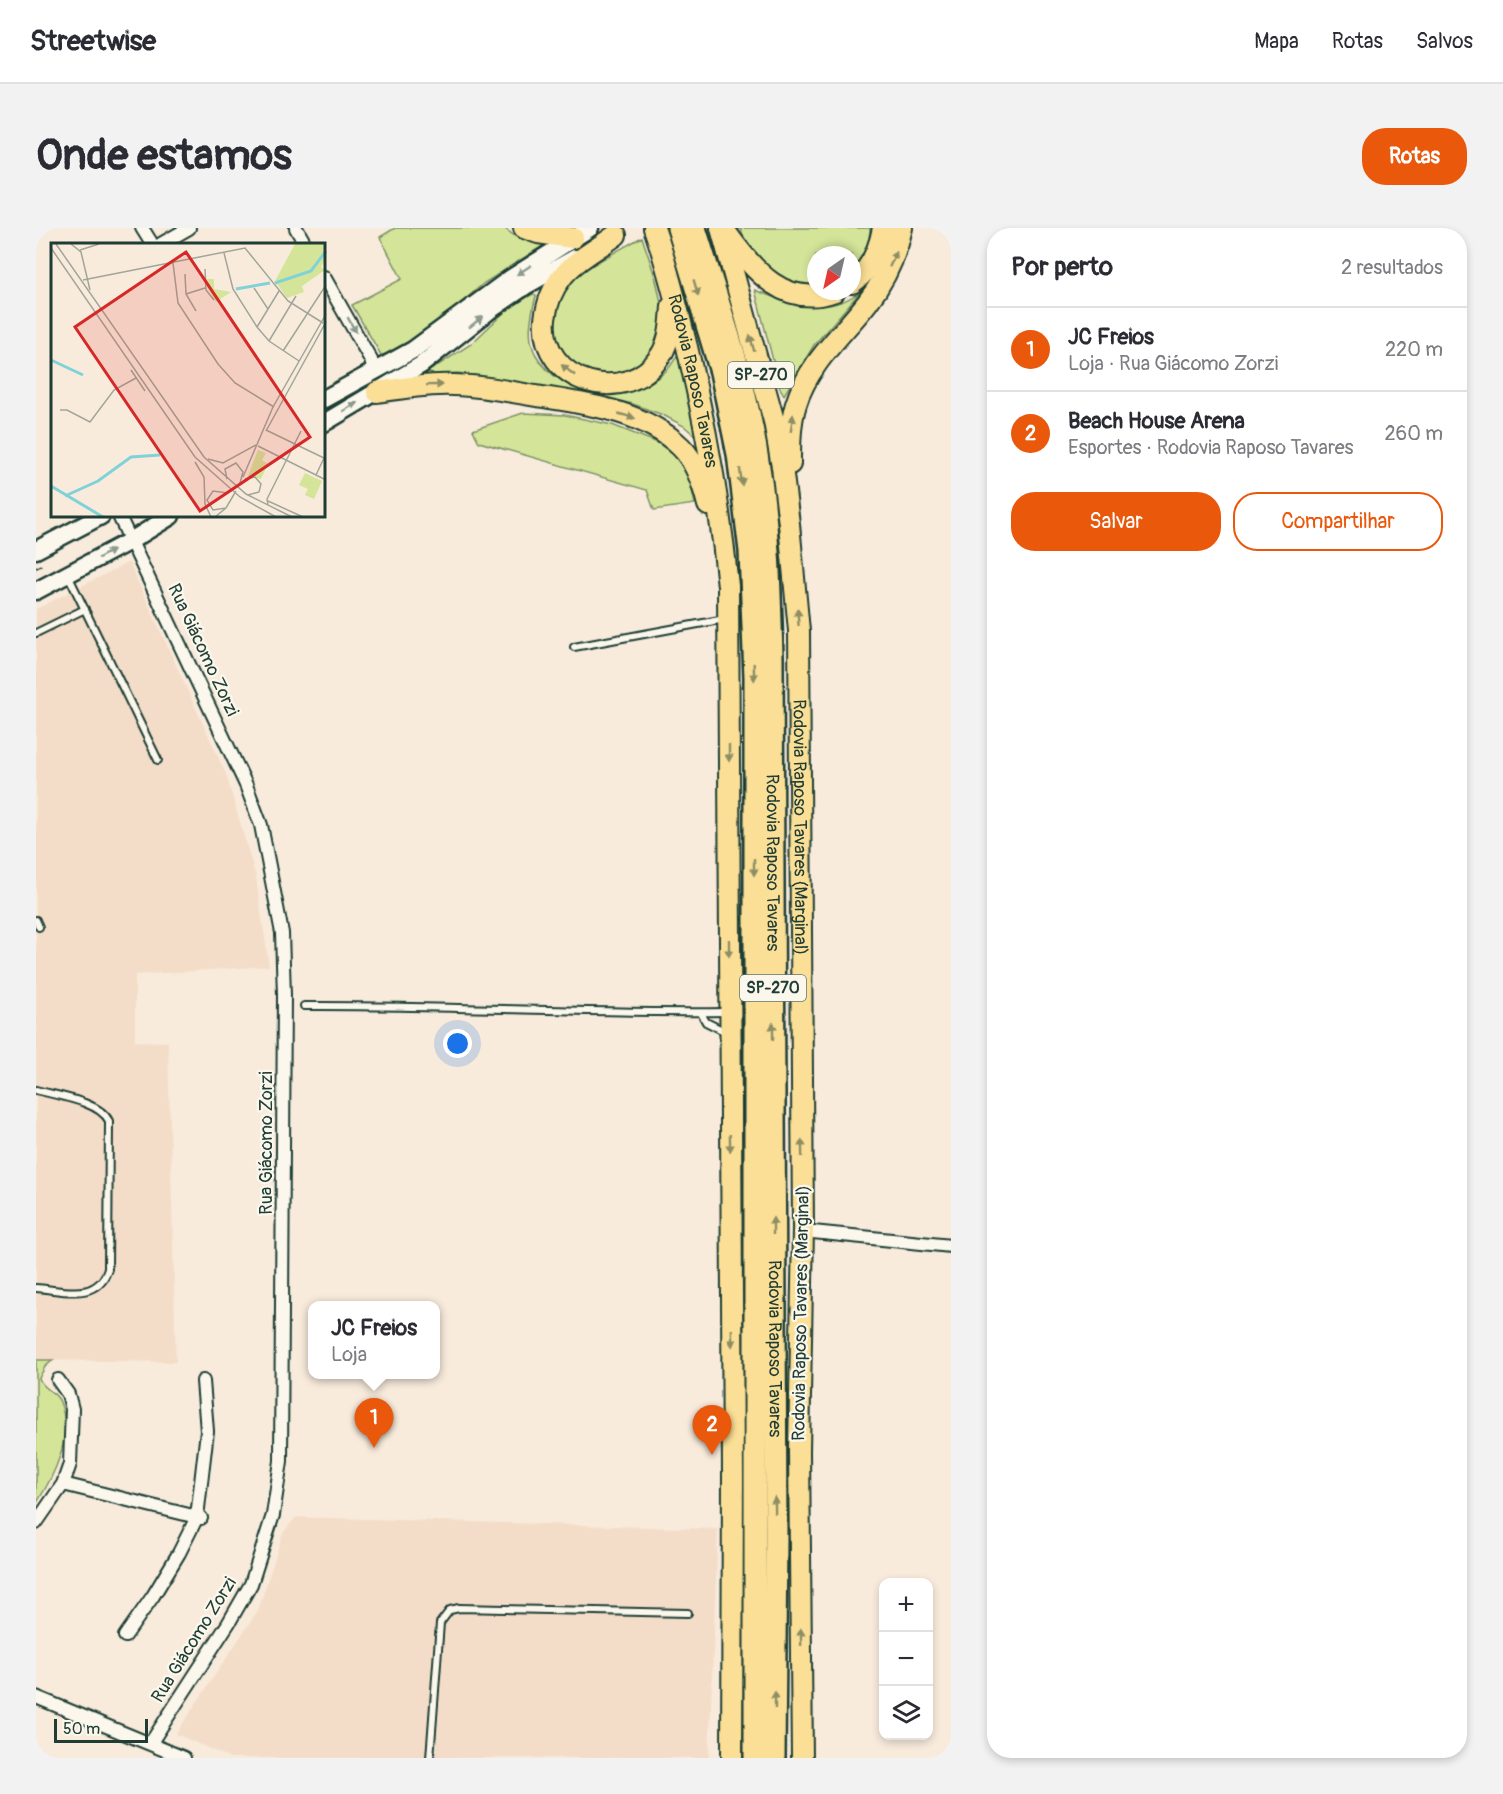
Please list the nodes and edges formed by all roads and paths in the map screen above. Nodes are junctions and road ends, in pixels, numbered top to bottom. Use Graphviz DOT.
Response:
graph roads {
  1 [pos="142,228"];
  2 [pos="189,228"];
  3 [pos="296,228"];
  4 [pos="524,228"];
  5 [pos="654,228"];
  6 [pos="722,228"];
  7 [pos="883,228"];
  8 [pos="902,228"];
  9 [pos="684,229"];
  10 [pos="622,232"];
  11 [pos="581,233"];
  12 [pos="151,243"];
  13 [pos="163,243"];
  14 [pos="304,243"];
  15 [pos="861,274"];
  16 [pos="671,280"];
  17 [pos="326,281"];
  18 [pos="807,295"];
  19 [pos="373,383"];
  20 [pos="326,398"];
  21 [pos="326,421"];
  22 [pos="97,518"];
  23 [pos="120,518"];
  24 [pos="168,518"];
  25 [pos="789,524"];
  26 [pos="132,540"];
  27 [pos="36,550"];
  28 [pos="68,574"];
  29 [pos="36,591"];
  30 [pos="85,609"];
  31 [pos="728,611"];
  32 [pos="36,633"];
  33 [pos="574,647"];
  34 [pos="158,760"];
  35 [pos="304,1006"];
  36 [pos="729,1012"];
  37 [pos="701,1013"];
  38 [pos="729,1034"];
  39 [pos="36,1090"];
  40 [pos="803,1231"];
  41 [pos="951,1246"];
  42 [pos="36,1288"];
  43 [pos="58,1380"];
  44 [pos="203,1381"];
  45 [pos="63,1484"];
  46 [pos="199,1518"];
  47 [pos="36,1523"];
  48 [pos="688,1613"];
  49 [pos="125,1636"];
  50 [pos="36,1696"];
  51 [pos="150,1744"];
  52 [pos="184,1758"];
  53 [pos="430,1758"];
  54 [pos="732,1758"];
  55 [pos="755,1758"];
  56 [pos="774,1758"];
  57 [pos="802,1758"];
  1 -- 12 [label="street"];
  2 -- 13 [label="street"];
  3 -- 14 [label="street"];
  4 -- 11 [label="highway"];
  5 -- 16 [label="highway, Rodovia Raposo Tavares / SP-270"];
  6 -- 18 [label="highway"];
  25 -- 6 [label="highway, Rodovia Raposo Tavares (Marginal) / SP-270, one-way"];
  7 -- 15 [label="highway"];
  25 -- 8 [label="highway, one-way"];
  9 -- 55 [label="highway, Rodovia Raposo Tavares / SP-270, one-way"];
  56 -- 9 [label="highway, Rodovia Raposo Tavares / SP-270, one-way"];
  16 -- 10 [label="highway, one-way"];
  19 -- 10 [label="main road, one-way"];
  11 -- 19 [label="main road, one-way"];
  16 -- 31 [label="highway, Rodovia Raposo Tavares / SP-270"];
  17 -- 19 [label="street, one-way"];
  19 -- 20 [label="main road"];
  21 -- 19 [label="main road, one-way"];
  19 -- 31 [label="highway, one-way"];
  22 -- 27 [label="main road"];
  23 -- 26 [label="street, Rua Giácomo Zorzi"];
  24 -- 26 [label="main road"];
  40 -- 25 [label="highway, Rodovia Raposo Tavares (Marginal) / SP-270, one-way"];
  28 -- 26 [label="main road, one-way"];
  26 -- 51 [label="street, Rua Giácomo Zorzi"];
  28 -- 29 [label="main road"];
  28 -- 30 [label="lane"];
  30 -- 32 [label="lane"];
  30 -- 34 [label="lane"];
  31 -- 33 [label="lane"];
  31 -- 36 [label="highway, Rodovia Raposo Tavares / SP-270, one-way"];
  35 -- 37 [label="lane"];
  36 -- 37 [label="lane"];
  36 -- 38 [label="highway, Rodovia Raposo Tavares / SP-270"];
  37 -- 38 [label="lane"];
  38 -- 54 [label="highway, Rodovia Raposo Tavares / SP-270, one-way"];
  39 -- 42 [label="lane"];
  40 -- 41 [label="street"];
  57 -- 40 [label="highway, Rodovia Raposo Tavares (Marginal) / SP-270, one-way"];
  43 -- 45 [label="street"];
  44 -- 46 [label="street"];
  45 -- 46 [label="street"];
  45 -- 47 [label="street"];
  46 -- 49 [label="street"];
  48 -- 53 [label="lane"];
  50 -- 51 [label="street"];
  51 -- 52 [label="street"];
}
